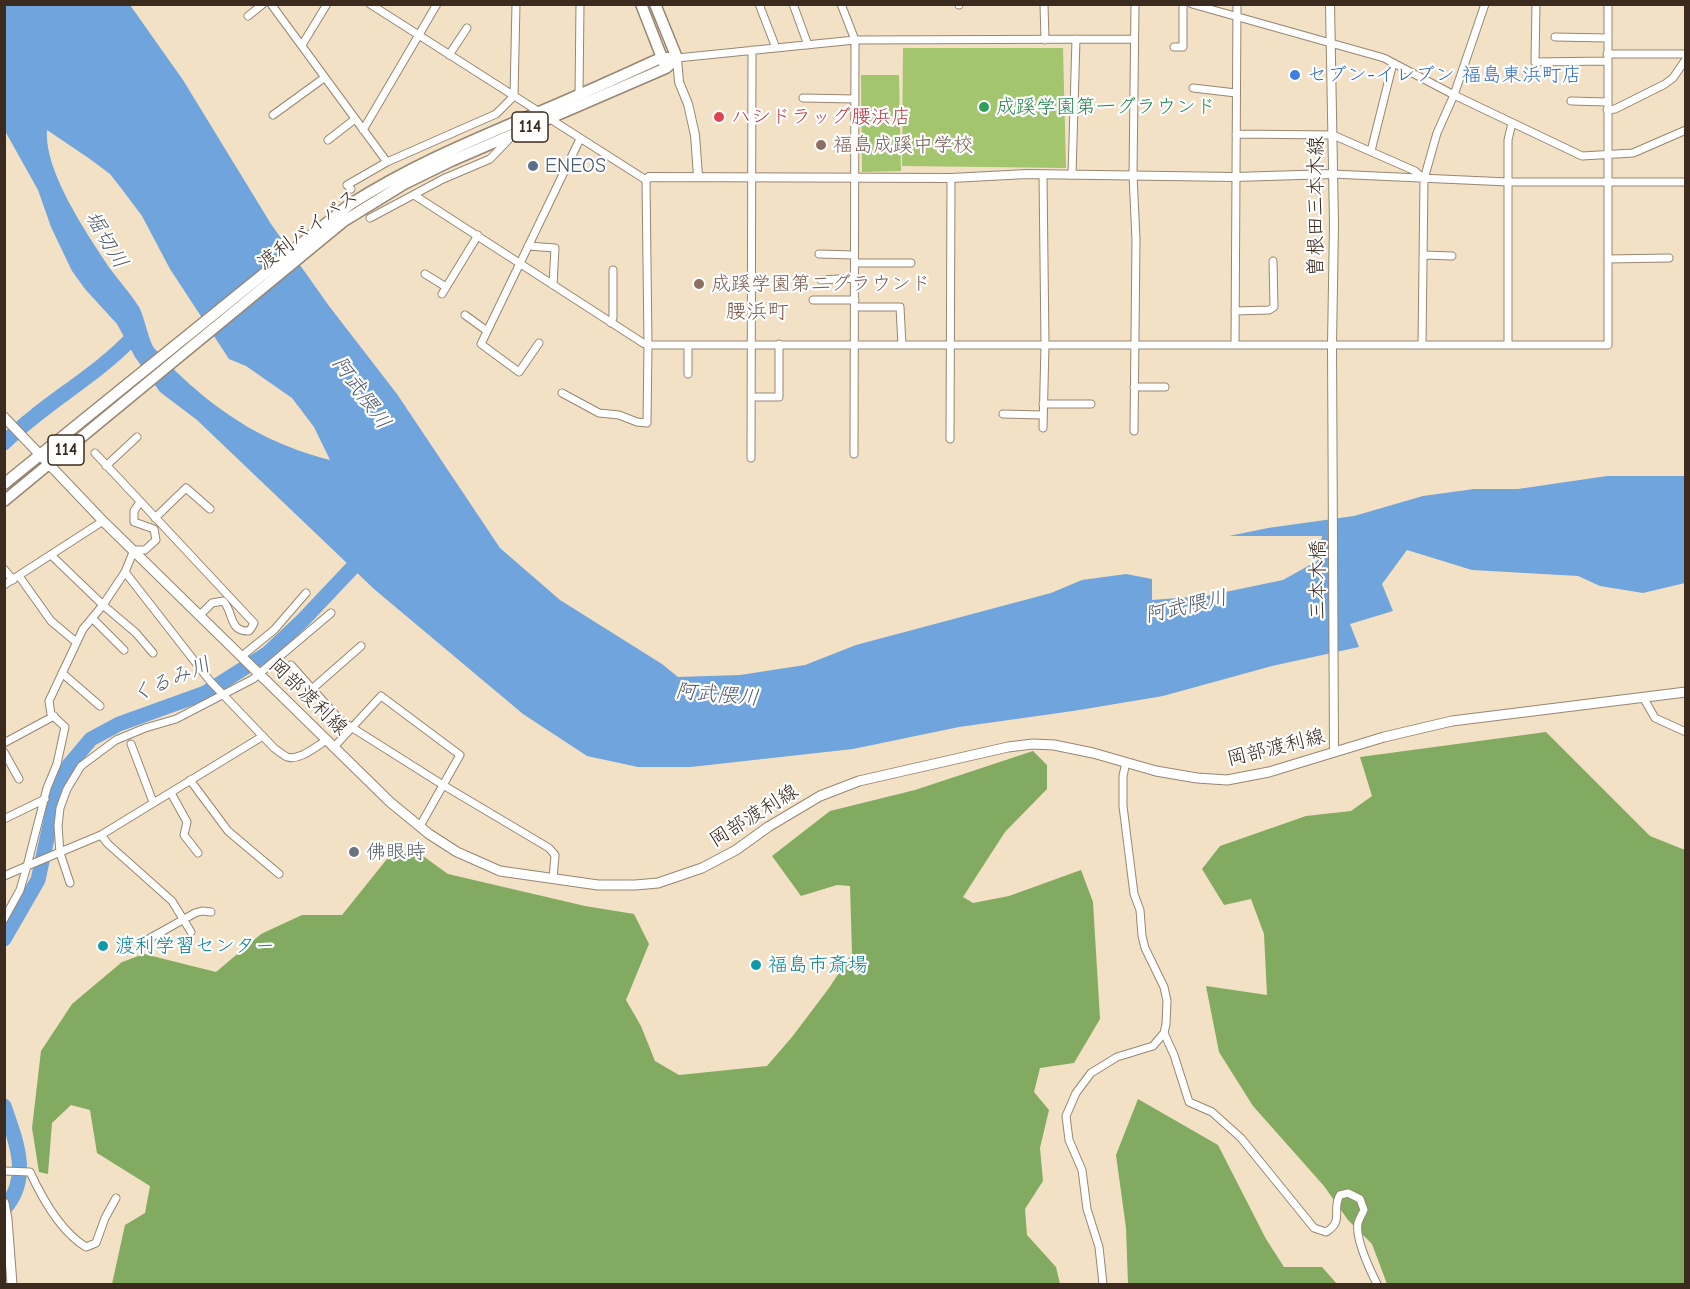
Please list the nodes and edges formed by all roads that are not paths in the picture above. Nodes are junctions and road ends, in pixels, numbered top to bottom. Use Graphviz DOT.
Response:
graph roads {
  1 [pos="263,4"];
  2 [pos="271,4"];
  3 [pos="327,4"];
  4 [pos="370,4"];
  5 [pos="437,4"];
  6 [pos="516,4"];
  7 [pos="580,4"];
  8 [pos="641,4"];
  9 [pos="655,4"];
  10 [pos="759,4"];
  11 [pos="793,4"];
  12 [pos="842,4"];
  13 [pos="1044,4"];
  14 [pos="1135,4"];
  15 [pos="1183,4"];
  16 [pos="1192,4"];
  17 [pos="1237,4"];
  18 [pos="1330,4"];
  19 [pos="1485,4"];
  20 [pos="1536,4"];
  21 [pos="1608,4"];
  22 [pos="248,16"];
  23 [pos="1237,17"];
  24 [pos="467,28"];
  25 [pos="418,36"];
  26 [pos="1555,37"];
  27 [pos="1608,38"];
  28 [pos="1076,39"];
  29 [pos="1133,39"];
  30 [pos="855,40"];
  31 [pos="1045,40"];
  32 [pos="1331,43"];
  33 [pos="302,45"];
  34 [pos="808,45"];
  35 [pos="1174,47"];
  36 [pos="776,48"];
  37 [pos="752,50"];
  38 [pos="1686,54"];
  39 [pos="449,55"];
  40 [pos="677,57"];
  41 [pos="1608,58"];
  42 [pos="1686,59"];
  43 [pos="663,63"];
  44 [pos="1393,63"];
  45 [pos="324,78"];
  46 [pos="679,82"];
  47 [pos="1193,88"];
  48 [pos="1236,93"];
  49 [pos="579,95"];
  50 [pos="1454,95"];
  51 [pos="514,96"];
  52 [pos="803,98"];
  53 [pos="855,99"];
  54 [pos="1571,101"];
  55 [pos="1607,106"];
  56 [pos="539,112"];
  57 [pos="273,115"];
  58 [pos="355,119"];
  59 [pos="550,119"];
  60 [pos="1512,123"];
  61 [pos="363,129"];
  62 [pos="1686,130"];
  63 [pos="1236,134"];
  64 [pos="512,135"];
  65 [pos="1333,135"];
  66 [pos="580,139"];
  67 [pos="328,140"];
  68 [pos="1371,151"];
  69 [pos="1607,155"];
  70 [pos="387,162"];
  71 [pos="1332,174"];
  72 [pos="1043,175"];
  73 [pos="1072,175"];
  74 [pos="698,176"];
  75 [pos="752,176"];
  76 [pos="1133,176"];
  77 [pos="1235,177"];
  78 [pos="856,178"];
  79 [pos="951,178"];
  80 [pos="1424,179"];
  81 [pos="646,180"];
  82 [pos="1508,182"];
  83 [pos="1607,182"];
  84 [pos="1686,182"];
  85 [pos="351,189"];
  86 [pos="414,195"];
  87 [pos="370,218"];
  88 [pos="332,224"];
  89 [pos="478,235"];
  90 [pos="528,246"];
  91 [pos="819,254"];
  92 [pos="1424,255"];
  93 [pos="1452,256"];
  94 [pos="1669,258"];
  95 [pos="854,259"];
  96 [pos="1608,259"];
  97 [pos="1273,261"];
  98 [pos="520,262"];
  99 [pos="911,263"];
  100 [pos="614,270"];
  101 [pos="425,274"];
  102 [pos="855,278"];
  103 [pos="821,280"];
  104 [pos="554,285"];
  105 [pos="813,300"];
  106 [pos="855,304"];
  107 [pos="1235,311"];
  108 [pos="465,315"];
  109 [pos="612,323"];
  110 [pos="487,330"];
  111 [pos="539,343"];
  112 [pos="751,344"];
  113 [pos="779,344"];
  114 [pos="854,344"];
  115 [pos="1332,344"];
  116 [pos="648,345"];
  117 [pos="688,345"];
  118 [pos="902,345"];
  119 [pos="950,345"];
  120 [pos="1045,345"];
  121 [pos="1235,345"];
  122 [pos="1422,345"];
  123 [pos="1508,345"];
  124 [pos="1134,346"];
  125 [pos="688,375"];
  126 [pos="1134,387"];
  127 [pos="1165,387"];
  128 [pos="562,393"];
  129 [pos="123,395"];
  130 [pos="751,398"];
  131 [pos="1043,404"];
  132 [pos="1091,404"];
  133 [pos="1334,408"];
  134 [pos="1003,414"];
  135 [pos="1042,415"];
  136 [pos="7,420"];
  137 [pos="1043,428"];
  138 [pos="1134,431"];
  139 [pos="136,437"];
  140 [pos="950,439"];
  141 [pos="94,453"];
  142 [pos="854,454"];
  143 [pos="39,455"];
  144 [pos="751,458"];
  145 [pos="49,465"];
  146 [pos="106,466"];
  147 [pos="4,484"];
  148 [pos="4,501"];
  149 [pos="140,502"];
  150 [pos="210,510"];
  151 [pos="155,518"];
  152 [pos="103,520"];
  153 [pos="134,550"];
  154 [pos="51,555"];
  155 [pos="4,569"];
  156 [pos="124,572"];
  157 [pos="16,578"];
  158 [pos="4,585"];
  159 [pos="306,593"];
  160 [pos="104,605"];
  161 [pos="331,613"];
  162 [pos="200,615"];
  163 [pos="92,618"];
  164 [pos="76,642"];
  165 [pos="361,646"];
  166 [pos="124,650"];
  167 [pos="153,653"];
  168 [pos="243,658"];
  169 [pos="291,665"];
  170 [pos="63,673"];
  171 [pos="259,674"];
  172 [pos="312,689"];
  173 [pos="1686,692"];
  174 [pos="225,695"];
  175 [pos="1643,697"];
  176 [pos="100,706"];
  177 [pos="54,716"];
  178 [pos="352,729"];
  179 [pos="1686,732"];
  180 [pos="263,736"];
  181 [pos="4,743"];
  182 [pos="330,743"];
  183 [pos="130,744"];
  184 [pos="4,752"];
  185 [pos="1334,752"];
  186 [pos="1126,762"];
  187 [pos="19,779"];
  188 [pos="190,780"];
  189 [pos="443,785"];
  190 [pos="171,793"];
  191 [pos="45,799"];
  192 [pos="153,802"];
  193 [pos="4,819"];
  194 [pos="420,826"];
  195 [pos="102,835"];
  196 [pos="60,853"];
  197 [pos="198,853"];
  198 [pos="27,866"];
  199 [pos="279,874"];
  200 [pos="4,876"];
  201 [pos="553,879"];
  202 [pos="70,883"];
  203 [pos="211,912"];
  204 [pos="4,919"];
  205 [pos="184,919"];
  206 [pos="191,932"];
  207 [pos="145,941"];
  208 [pos="1164,1033"];
  209 [pos="8,1170"];
  210 [pos="116,1198"];
  211 [pos="4,1203"];
  212 [pos="12,1284"];
  213 [pos="1103,1284"];
  214 [pos="1377,1284"];
  1 -- 22 [label="street"];
  2 -- 33 [label="street"];
  3 -- 33 [label="street"];
  4 -- 25 [label="street"];
  5 -- 25 [label="street"];
  6 -- 51 [label="street"];
  7 -- 49 [label="street"];
  8 -- 43 [label="highway"];
  9 -- 40 [label="highway"];
  10 -- 36 [label="street"];
  11 -- 34 [label="street"];
  12 -- 30 [label="street"];
  13 -- 31 [label="street"];
  14 -- 29 [label="street"];
  15 -- 35 [label="street"];
  16 -- 23 [label="street"];
  17 -- 23 [label="street"];
  18 -- 32 [label="street, 曽根田三本木線"];
  19 -- 50 [label="street"];
  20 -- 41 [label="street"];
  21 -- 27 [label="street"];
  23 -- 32 [label="street"];
  23 -- 48 [label="street"];
  24 -- 39 [label="street"];
  25 -- 39 [label="street"];
  25 -- 61 [label="street"];
  26 -- 27 [label="street"];
  27 -- 41 [label="street"];
  28 -- 29 [label="street"];
  28 -- 31 [label="street"];
  28 -- 73 [label="street"];
  29 -- 76 [label="street"];
  30 -- 31 [label="street"];
  30 -- 34 [label="street"];
  30 -- 53 [label="street"];
  32 -- 44 [label="street"];
  32 -- 65 [label="street, 曽根田三本木線"];
  33 -- 45 [label="street"];
  34 -- 36 [label="street"];
  36 -- 37 [label="street"];
  37 -- 40 [label="street"];
  37 -- 75 [label="street"];
  38 -- 41 [label="street"];
  39 -- 51 [label="street"];
  40 -- 43 [label="highway, 渡利バイパス / 114"];
  40 -- 46 [label="street"];
  41 -- 55 [label="street"];
  42 -- 55 [label="street"];
  43 -- 46 [label="street"];
  43 -- 49 [label="highway, 渡利バイパス / 114"];
  43 -- 59 [label="highway, 渡利バイパス / 114"];
  44 -- 50 [label="street"];
  44 -- 68 [label="street"];
  45 -- 57 [label="street"];
  45 -- 58 [label="street"];
  46 -- 74 [label="street"];
  47 -- 48 [label="street"];
  48 -- 63 [label="street"];
  49 -- 56 [label="highway, 渡利バイパス / 114"];
  50 -- 60 [label="street"];
  50 -- 80 [label="street"];
  51 -- 56 [label="street"];
  51 -- 70 [label="street"];
  52 -- 53 [label="street"];
  53 -- 78 [label="street"];
  54 -- 55 [label="street"];
  55 -- 69 [label="street"];
  56 -- 59 [label="street"];
  56 -- 88 [label="highway, 渡利バイパス / 114"];
  58 -- 61 [label="street"];
  58 -- 67 [label="street"];
  59 -- 64 [label="highway, 渡利バイパス / 114"];
  59 -- 66 [label="street"];
  60 -- 69 [label="street"];
  60 -- 82 [label="street"];
  61 -- 70 [label="street"];
  62 -- 69 [label="street"];
  63 -- 65 [label="street"];
  63 -- 77 [label="street"];
  64 -- 86 [label="street"];
  64 -- 88 [label="highway, 渡利バイパス / 114"];
  65 -- 68 [label="street"];
  65 -- 71 [label="street, 曽根田三本木線"];
  66 -- 81 [label="street"];
  66 -- 90 [label="street"];
  68 -- 80 [label="street"];
  69 -- 83 [label="street"];
  70 -- 85 [label="street"];
  71 -- 77 [label="street"];
  71 -- 80 [label="street"];
  71 -- 115 [label="street, 曽根田三本木線"];
  72 -- 73 [label="street"];
  72 -- 79 [label="street"];
  72 -- 120 [label="street"];
  73 -- 76 [label="street"];
  74 -- 75 [label="street"];
  74 -- 81 [label="street"];
  75 -- 78 [label="street"];
  75 -- 112 [label="street"];
  76 -- 77 [label="street"];
  76 -- 124 [label="street"];
  77 -- 107 [label="street"];
  78 -- 79 [label="street"];
  78 -- 95 [label="street"];
  79 -- 119 [label="street"];
  80 -- 82 [label="street"];
  80 -- 92 [label="street"];
  81 -- 116 [label="street"];
  82 -- 83 [label="street"];
  82 -- 123 [label="street"];
  83 -- 84 [label="street"];
  83 -- 96 [label="street"];
  86 -- 87 [label="street"];
  86 -- 89 [label="street"];
  88 -- 129 [label="highway, 渡利バイパス / 114"];
  89 -- 98 [label="street"];
  89 -- 101 [label="street"];
  90 -- 98 [label="street"];
  90 -- 104 [label="street"];
  91 -- 95 [label="street"];
  92 -- 93 [label="street"];
  92 -- 122 [label="street"];
  94 -- 96 [label="street"];
  95 -- 99 [label="street"];
  95 -- 102 [label="street"];
  96 -- 123 [label="street"];
  97 -- 107 [label="street"];
  98 -- 104 [label="street"];
  98 -- 110 [label="street"];
  100 -- 109 [label="street"];
  102 -- 103 [label="street"];
  102 -- 106 [label="street"];
  104 -- 109 [label="street"];
  105 -- 106 [label="street"];
  106 -- 114 [label="street"];
  106 -- 118 [label="street"];
  107 -- 121 [label="street"];
  108 -- 110 [label="street"];
  109 -- 116 [label="street"];
  110 -- 111 [label="street"];
  112 -- 113 [label="street"];
  112 -- 117 [label="street"];
  112 -- 130 [label="street"];
  113 -- 114 [label="street"];
  113 -- 130 [label="street"];
  114 -- 118 [label="street"];
  114 -- 142 [label="street"];
  115 -- 121 [label="street"];
  115 -- 122 [label="street"];
  115 -- 133 [label="street, 曽根田三本木線"];
  116 -- 117 [label="street"];
  116 -- 128 [label="street"];
  117 -- 125 [label="street"];
  118 -- 119 [label="street"];
  119 -- 120 [label="street"];
  119 -- 140 [label="street"];
  120 -- 124 [label="street"];
  120 -- 131 [label="street"];
  121 -- 124 [label="street"];
  122 -- 123 [label="street"];
  124 -- 126 [label="street"];
  126 -- 127 [label="street"];
  126 -- 138 [label="street"];
  129 -- 143 [label="highway, 渡利バイパス / 114"];
  129 -- 145 [label="highway, 渡利バイパス / 114"];
  130 -- 144 [label="street"];
  131 -- 132 [label="street"];
  131 -- 135 [label="street"];
  133 -- 185 [label="street, 三本木橋"];
  134 -- 135 [label="street"];
  135 -- 137 [label="street"];
  136 -- 143 [label="main road, 岡部渡利線"];
  139 -- 146 [label="street"];
  141 -- 146 [label="street"];
  143 -- 145 [label="main road, 岡部渡利線"];
  143 -- 147 [label="highway, 渡利バイパス / 114"];
  145 -- 148 [label="highway, 渡利バイパス / 114"];
  145 -- 152 [label="main road, 岡部渡利線"];
  146 -- 149 [label="street"];
  149 -- 151 [label="street"];
  149 -- 153 [label="street"];
  150 -- 151 [label="street"];
  151 -- 162 [label="street"];
  152 -- 153 [label="main road, 岡部渡利線"];
  152 -- 154 [label="street"];
  153 -- 156 [label="street"];
  153 -- 162 [label="main road, 岡部渡利線"];
  154 -- 157 [label="street"];
  154 -- 160 [label="street"];
  155 -- 157 [label="street"];
  156 -- 160 [label="street"];
  156 -- 174 [label="street"];
  157 -- 158 [label="street"];
  157 -- 164 [label="street"];
  159 -- 168 [label="street"];
  160 -- 163 [label="street"];
  160 -- 167 [label="street"];
  161 -- 171 [label="street"];
  162 -- 168 [label="main road, 岡部渡利線"];
  163 -- 164 [label="street"];
  163 -- 166 [label="street"];
  164 -- 170 [label="street"];
  165 -- 172 [label="street"];
  168 -- 171 [label="main road, 岡部渡利線"];
  169 -- 172 [label="street"];
  170 -- 176 [label="street"];
  170 -- 177 [label="street"];
  171 -- 174 [label="street"];
  171 -- 182 [label="main road, 岡部渡利線"];
  172 -- 178 [label="street"];
  173 -- 175 [label="main road, 岡部渡利線"];
  174 -- 180 [label="street"];
  174 -- 196 [label="street"];
  175 -- 179 [label="street"];
  175 -- 185 [label="main road, 岡部渡利線"];
  177 -- 181 [label="street"];
  177 -- 191 [label="street"];
  178 -- 182 [label="street"];
  178 -- 189 [label="street"];
  178 -- 189 [label="street"];
  180 -- 182 [label="street"];
  180 -- 188 [label="street"];
  182 -- 194 [label="main road, 岡部渡利線"];
  183 -- 192 [label="street"];
  184 -- 187 [label="street"];
  185 -- 186 [label="main road, 岡部渡利線"];
  186 -- 201 [label="main road, 岡部渡利線"];
  186 -- 208 [label="street"];
  188 -- 190 [label="street"];
  188 -- 199 [label="street"];
  189 -- 194 [label="street"];
  189 -- 201 [label="street"];
  190 -- 192 [label="street"];
  190 -- 197 [label="street"];
  191 -- 193 [label="street"];
  191 -- 198 [label="street"];
  192 -- 195 [label="street"];
  194 -- 201 [label="main road, 岡部渡利線"];
  195 -- 196 [label="street"];
  195 -- 205 [label="street"];
  196 -- 198 [label="street"];
  196 -- 202 [label="street"];
  198 -- 200 [label="street"];
  198 -- 204 [label="street"];
  203 -- 205 [label="street"];
  205 -- 206 [label="street"];
  205 -- 207 [label="street"];
  208 -- 213 [label="street"];
  208 -- 214 [label="street"];
  209 -- 210 [label="street"];
  211 -- 212 [label="main road"];
}
